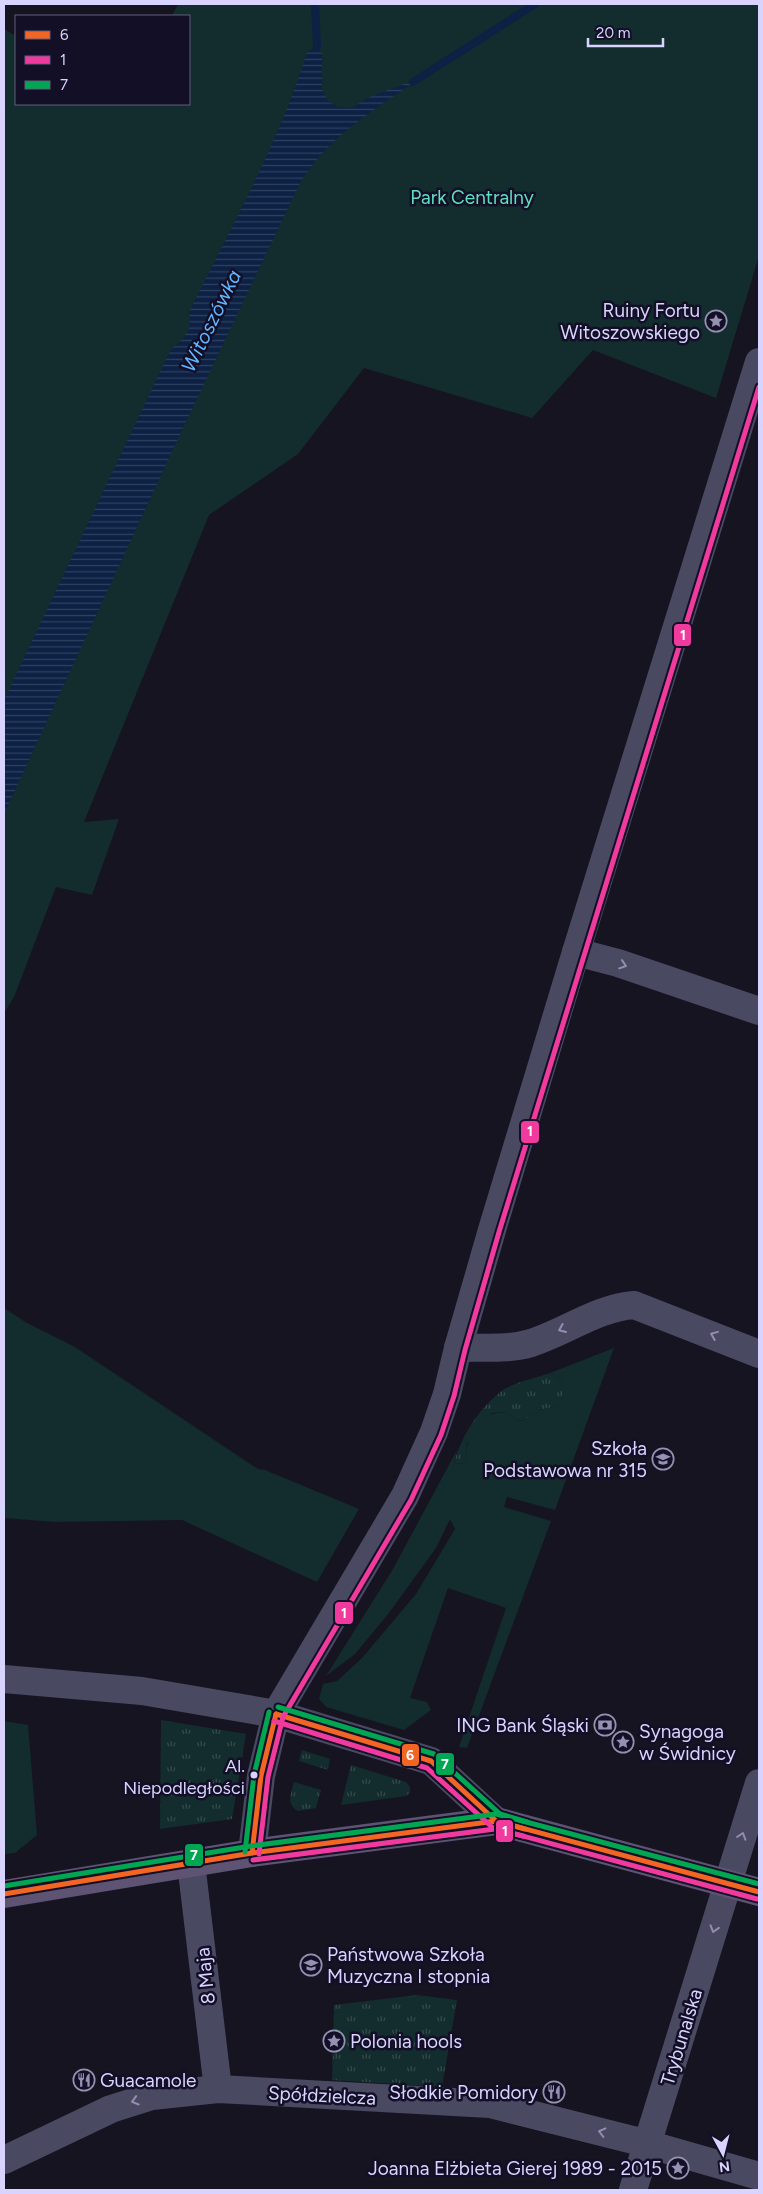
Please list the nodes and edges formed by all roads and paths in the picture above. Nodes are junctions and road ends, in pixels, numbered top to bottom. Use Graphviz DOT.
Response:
graph roads {
  1 [pos="759,362"];
  2 [pos="576,952"];
  3 [pos="759,1011"];
  4 [pos="458,1348"];
  5 [pos="759,1354"];
  6 [pos="5,1681"];
  7 [pos="276,1714"];
  8 [pos="759,1782"];
  9 [pos="496,1821"];
  10 [pos="252,1853"];
  11 [pos="191,1863"];
  12 [pos="728,1883"];
  13 [pos="759,1892"];
  14 [pos="4,1894"];
  15 [pos="218,2089"];
  16 [pos="649,2144"];
  17 [pos="4,2160"];
  18 [pos="759,2176"];
  19 [pos="633,2190"];
  1 -- 2 [label="street"];
  2 -- 3 [label="street, one-way"];
  2 -- 4 [label="street"];
  5 -- 4 [label="street, one-way"];
  4 -- 7 [label="street"];
  6 -- 7 [label="street"];
  7 -- 9 [label="street"];
  7 -- 10 [label="street"];
  12 -- 8 [label="street, Trybunalska, one-way"];
  9 -- 10 [label="main road"];
  9 -- 12 [label="main road"];
  10 -- 11 [label="main road"];
  11 -- 14 [label="main road"];
  11 -- 15 [label="street, 8 Maja"];
  12 -- 13 [label="main road"];
  12 -- 16 [label="street, Trybunalska, one-way"];
  16 -- 15 [label="street, Spółdzielcza, one-way"];
  15 -- 17 [label="street, Spółdzielcza, one-way"];
  16 -- 18 [label="street, Spółdzielcza"];
  16 -- 19 [label="street, Trybunalska"];
}
